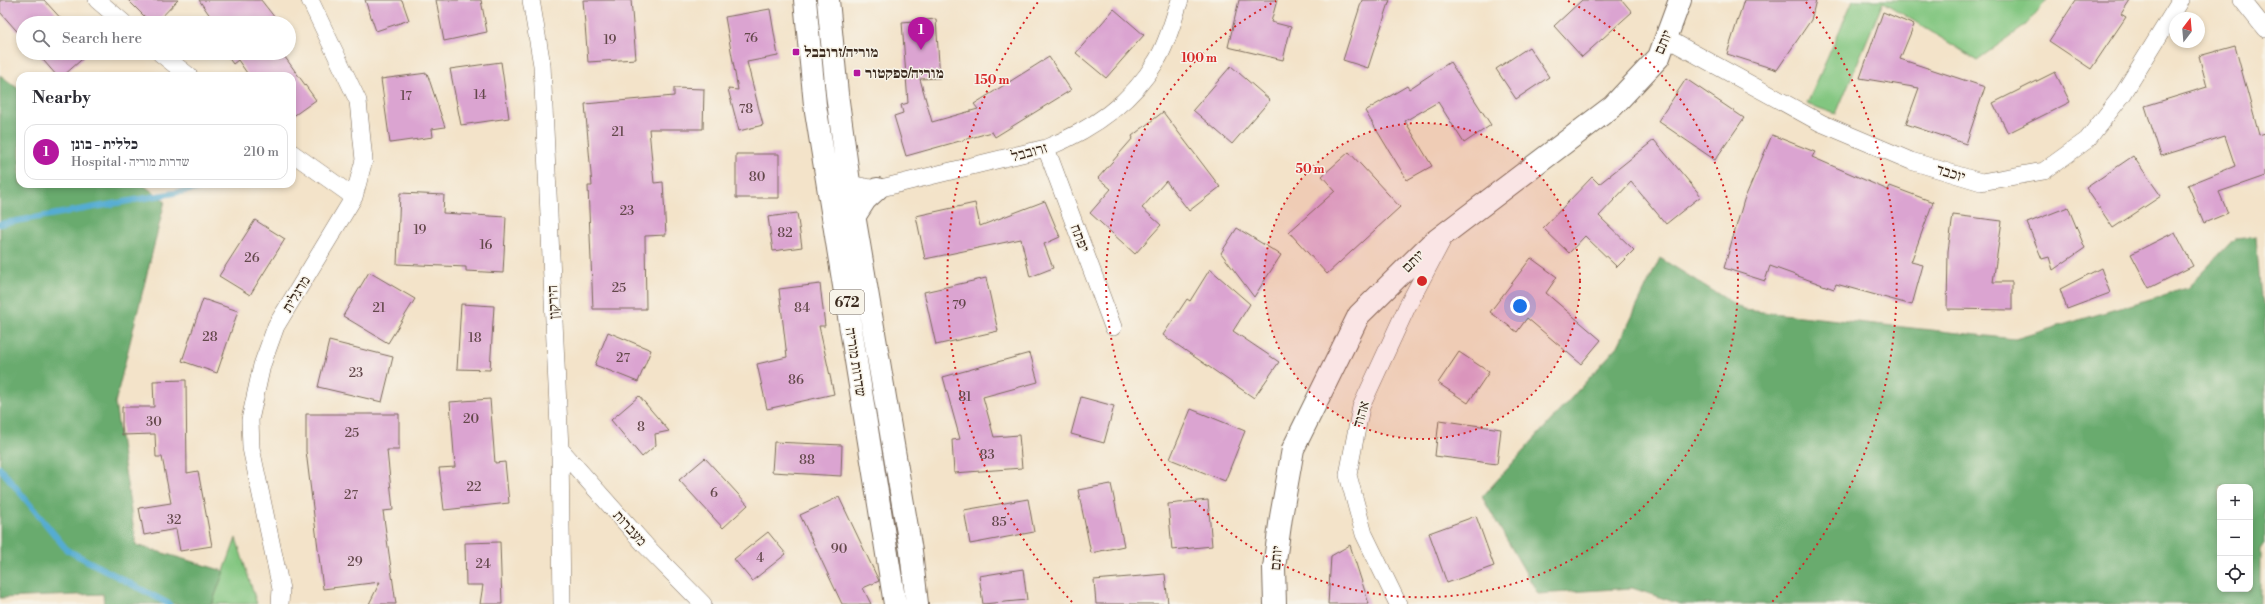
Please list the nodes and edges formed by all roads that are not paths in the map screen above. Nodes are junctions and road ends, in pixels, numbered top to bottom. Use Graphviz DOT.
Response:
graph roads {
  1 [pos="97,0"];
  2 [pos="310,0"];
  3 [pos="531,0"];
  4 [pos="806,0"];
  5 [pos="828,0"];
  6 [pos="1180,0"];
  7 [pos="1680,0"];
  8 [pos="2181,0"];
  9 [pos="2242,0"];
  10 [pos="116,16"];
  11 [pos="2265,29"];
  12 [pos="1666,38"];
  13 [pos="169,60"];
  14 [pos="184,72"];
  15 [pos="1046,148"];
  16 [pos="823,153"];
  17 [pos="296,156"];
  18 [pos="849,184"];
  19 [pos="876,189"];
  20 [pos="354,197"];
  21 [pos="854,217"];
  22 [pos="1446,232"];
  23 [pos="1113,327"];
  24 [pos="560,449"];
  25 [pos="280,604"];
  26 [pos="562,604"];
  27 [pos="703,604"];
  28 [pos="895,604"];
  29 [pos="917,604"];
  30 [pos="1275,604"];
  31 [pos="1398,604"];
  1 -- 10 [label="street"];
  2 -- 20 [label="street, מרגלית"];
  3 -- 24 [label="street, הירקון"];
  4 -- 16 [label="main road, שדרות מוריה / 672"];
  5 -- 18 [label="main road, שדרות מוריה / 672"];
  6 -- 15 [label="street, זרובבל"];
  7 -- 12 [label="main road, יותם"];
  8 -- 12 [label="street, יוכבד"];
  9 -- 11 [label="street"];
  12 -- 22 [label="main road, יותם"];
  13 -- 14 [label="street"];
  15 -- 19 [label="street, זרובבל"];
  15 -- 23 [label="street, יפתח"];
  16 -- 18 [label="street, זרובבל"];
  16 -- 28 [label="main road, שדרות מוריה / 672"];
  17 -- 20 [label="street"];
  18 -- 19 [label="street, זרובבל"];
  18 -- 21 [label="main road, שדרות מוריה / 672"];
  19 -- 21 [label="main road"];
  20 -- 25 [label="street, מרגלית"];
  21 -- 29 [label="main road, שדרות מוריה / 672"];
  22 -- 30 [label="main road, יותם"];
  22 -- 31 [label="street, אהוד"];
  24 -- 26 [label="street, הירקון"];
  24 -- 27 [label="street, מעברות"];
}
